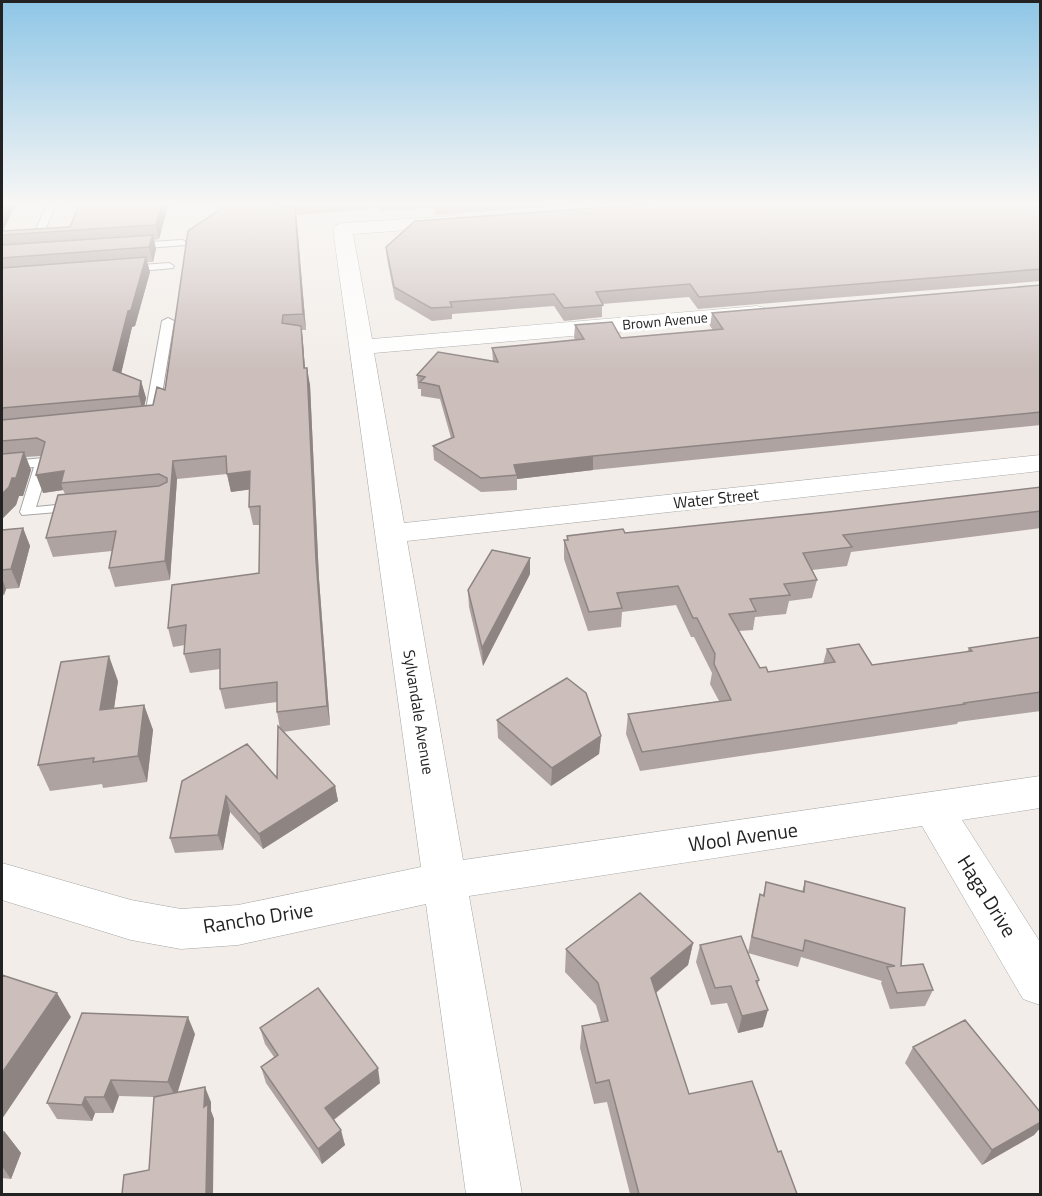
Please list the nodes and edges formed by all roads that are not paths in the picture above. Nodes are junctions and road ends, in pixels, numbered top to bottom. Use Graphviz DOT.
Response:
graph roads {
  1 [pos="347,259"];
  2 [pos="169,266"];
  3 [pos="113,270"];
  4 [pos="778,311"];
  5 [pos="168,321"];
  6 [pos="361,347"];
  7 [pos="128,420"];
  8 [pos="1041,463"];
  9 [pos="2,465"];
  10 [pos="96,505"];
  11 [pos="391,534"];
  12 [pos="1041,792"];
  13 [pos="933,809"];
  14 [pos="446,881"];
  15 [pos="2,882"];
  16 [pos="1041,983"];
  17 [pos="494,1194"];
  1 -- 6 [label="street, Sylvandale Avenue"];
  2 -- 3 [label="lane"];
  4 -- 6 [label="street, Brown Avenue"];
  5 -- 7 [label="lane"];
  6 -- 11 [label="street, Sylvandale Avenue"];
  8 -- 11 [label="street, Water Street"];
  9 -- 10 [label="lane"];
  11 -- 14 [label="street, Sylvandale Avenue"];
  12 -- 13 [label="street, Wool Avenue"];
  13 -- 14 [label="street, Wool Avenue"];
  13 -- 16 [label="street, Haga Drive"];
  14 -- 15 [label="street, Rancho Drive"];
  14 -- 17 [label="street, Sylvandale Avenue"];
}
